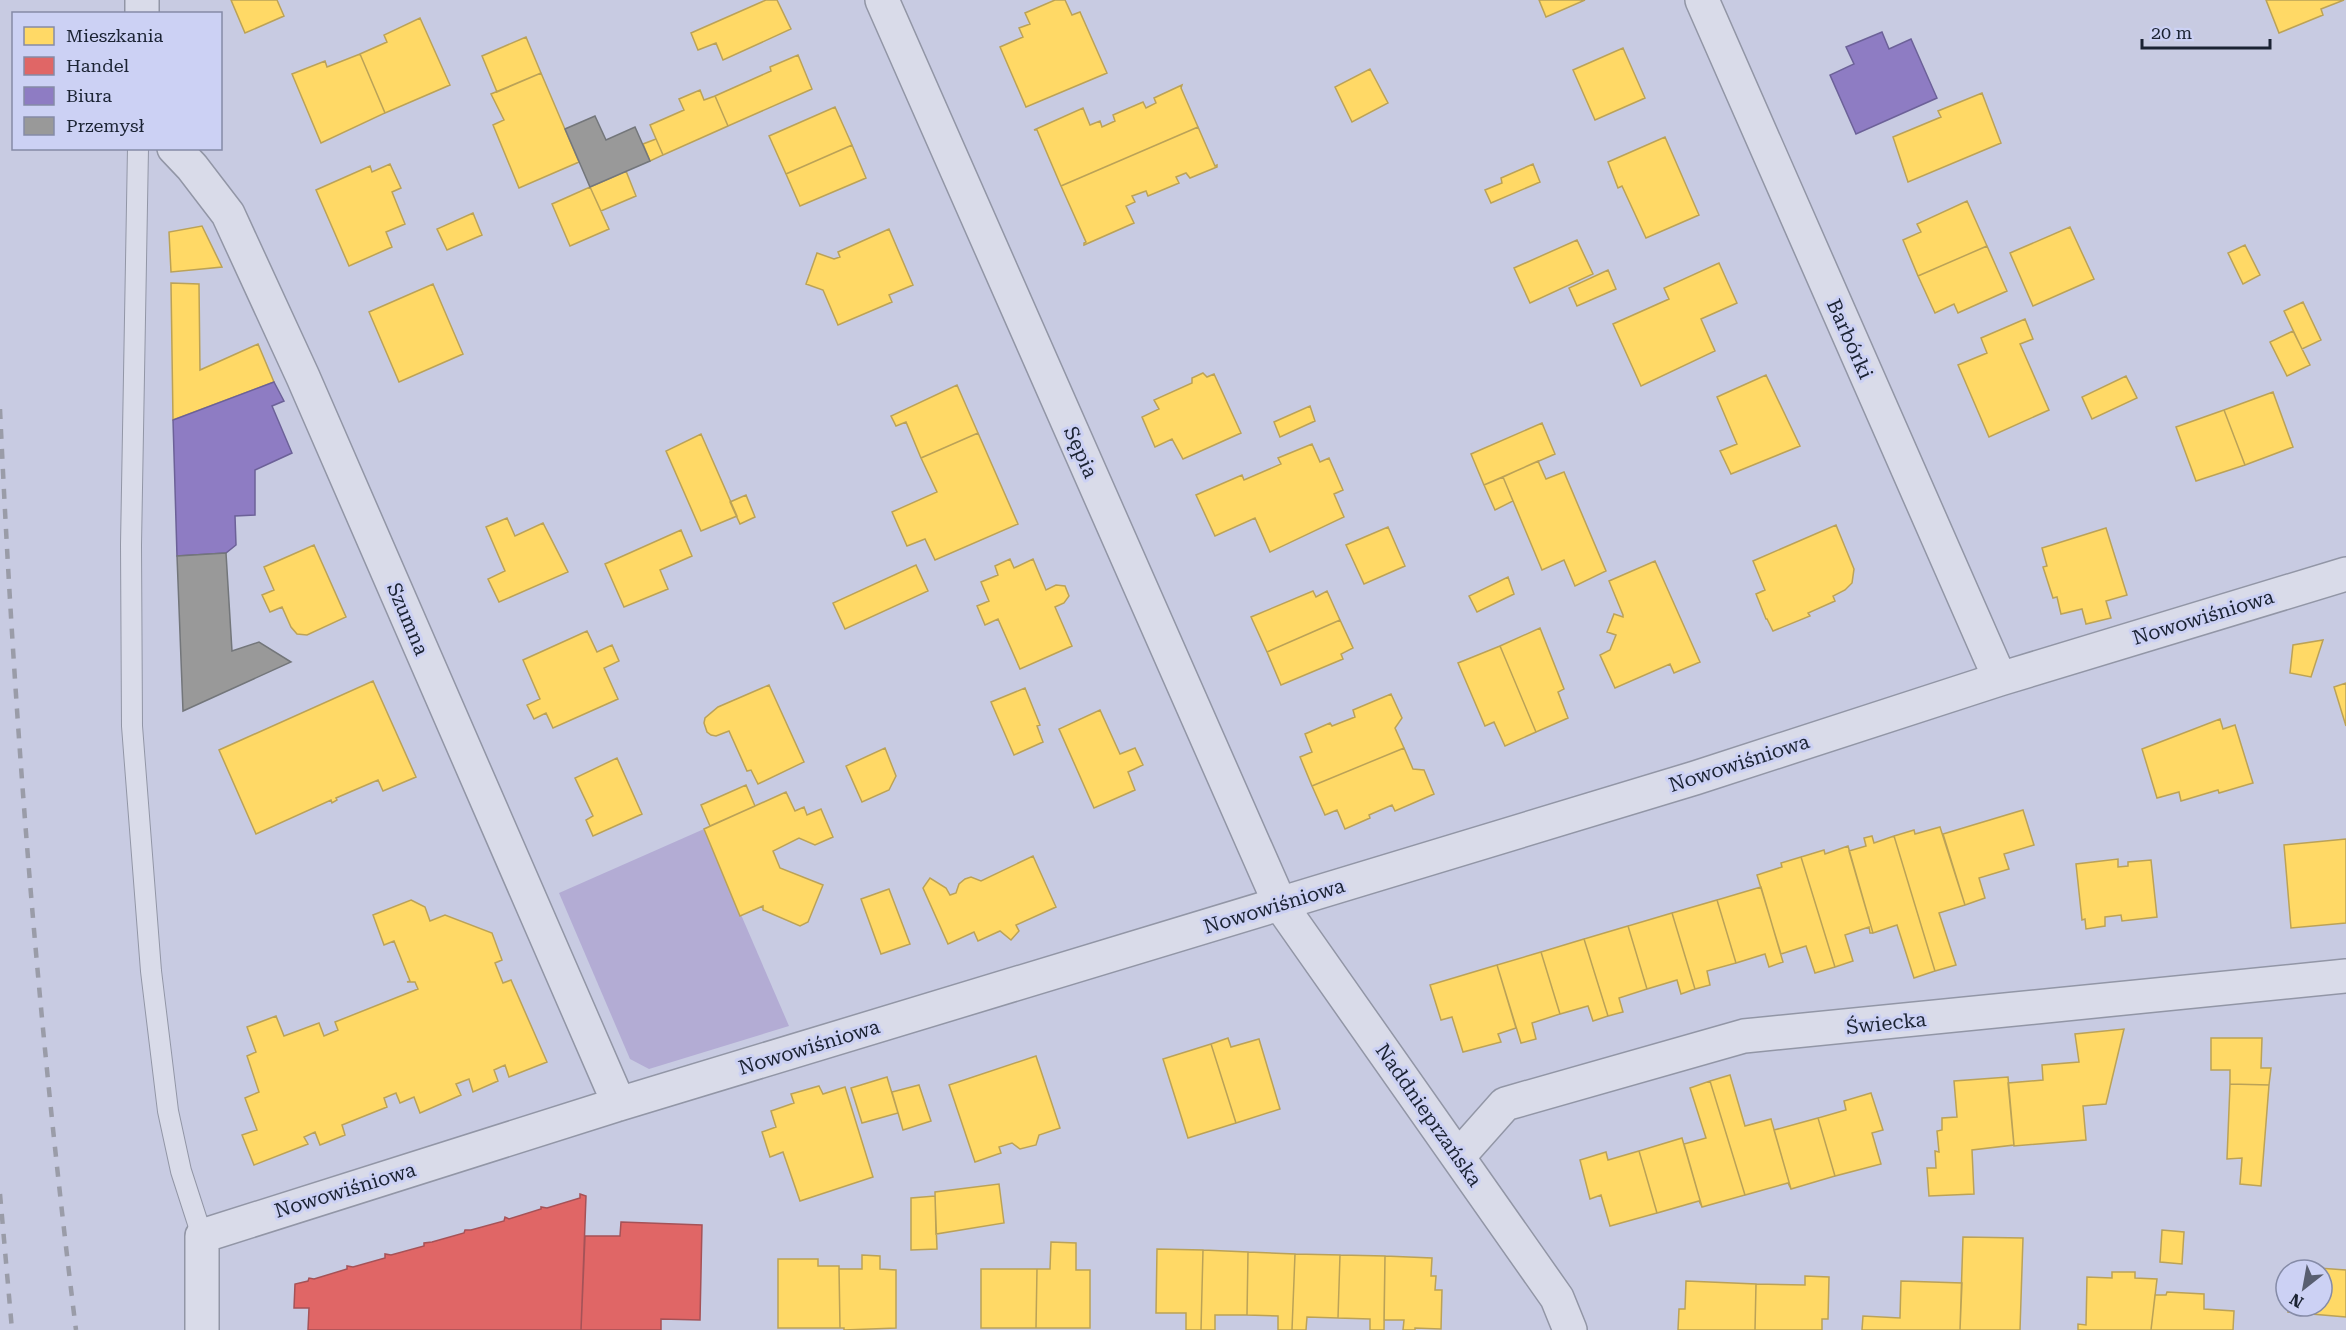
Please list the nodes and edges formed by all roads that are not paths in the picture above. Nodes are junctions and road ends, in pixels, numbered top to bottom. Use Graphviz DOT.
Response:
graph roads {
  1 [pos="882,0"];
  2 [pos="1702,0"];
  3 [pos="138,150"];
  4 [pos="176,150"];
  5 [pos="2346,574"];
  6 [pos="2000,679"];
  7 [pos="1280,904"];
  8 [pos="2346,976"];
  9 [pos="619,1104"];
  10 [pos="1458,1157"];
  11 [pos="202,1236"];
  12 [pos="202,1330"];
  13 [pos="1570,1330"];
  1 -- 7 [label="street, Sępia"];
  2 -- 6 [label="street, Barbórki"];
  3 -- 11 [label="lane"];
  4 -- 9 [label="street, Szumna"];
  5 -- 6 [label="street, Nowowiśniowa"];
  6 -- 7 [label="street, Nowowiśniowa"];
  7 -- 9 [label="street, Nowowiśniowa"];
  7 -- 10 [label="street, Naddnieprzańska"];
  8 -- 10 [label="street, Świecka"];
  9 -- 11 [label="street, Nowowiśniowa"];
  10 -- 13 [label="street, Naddnieprzańska"];
  11 -- 12 [label="street"];
}
